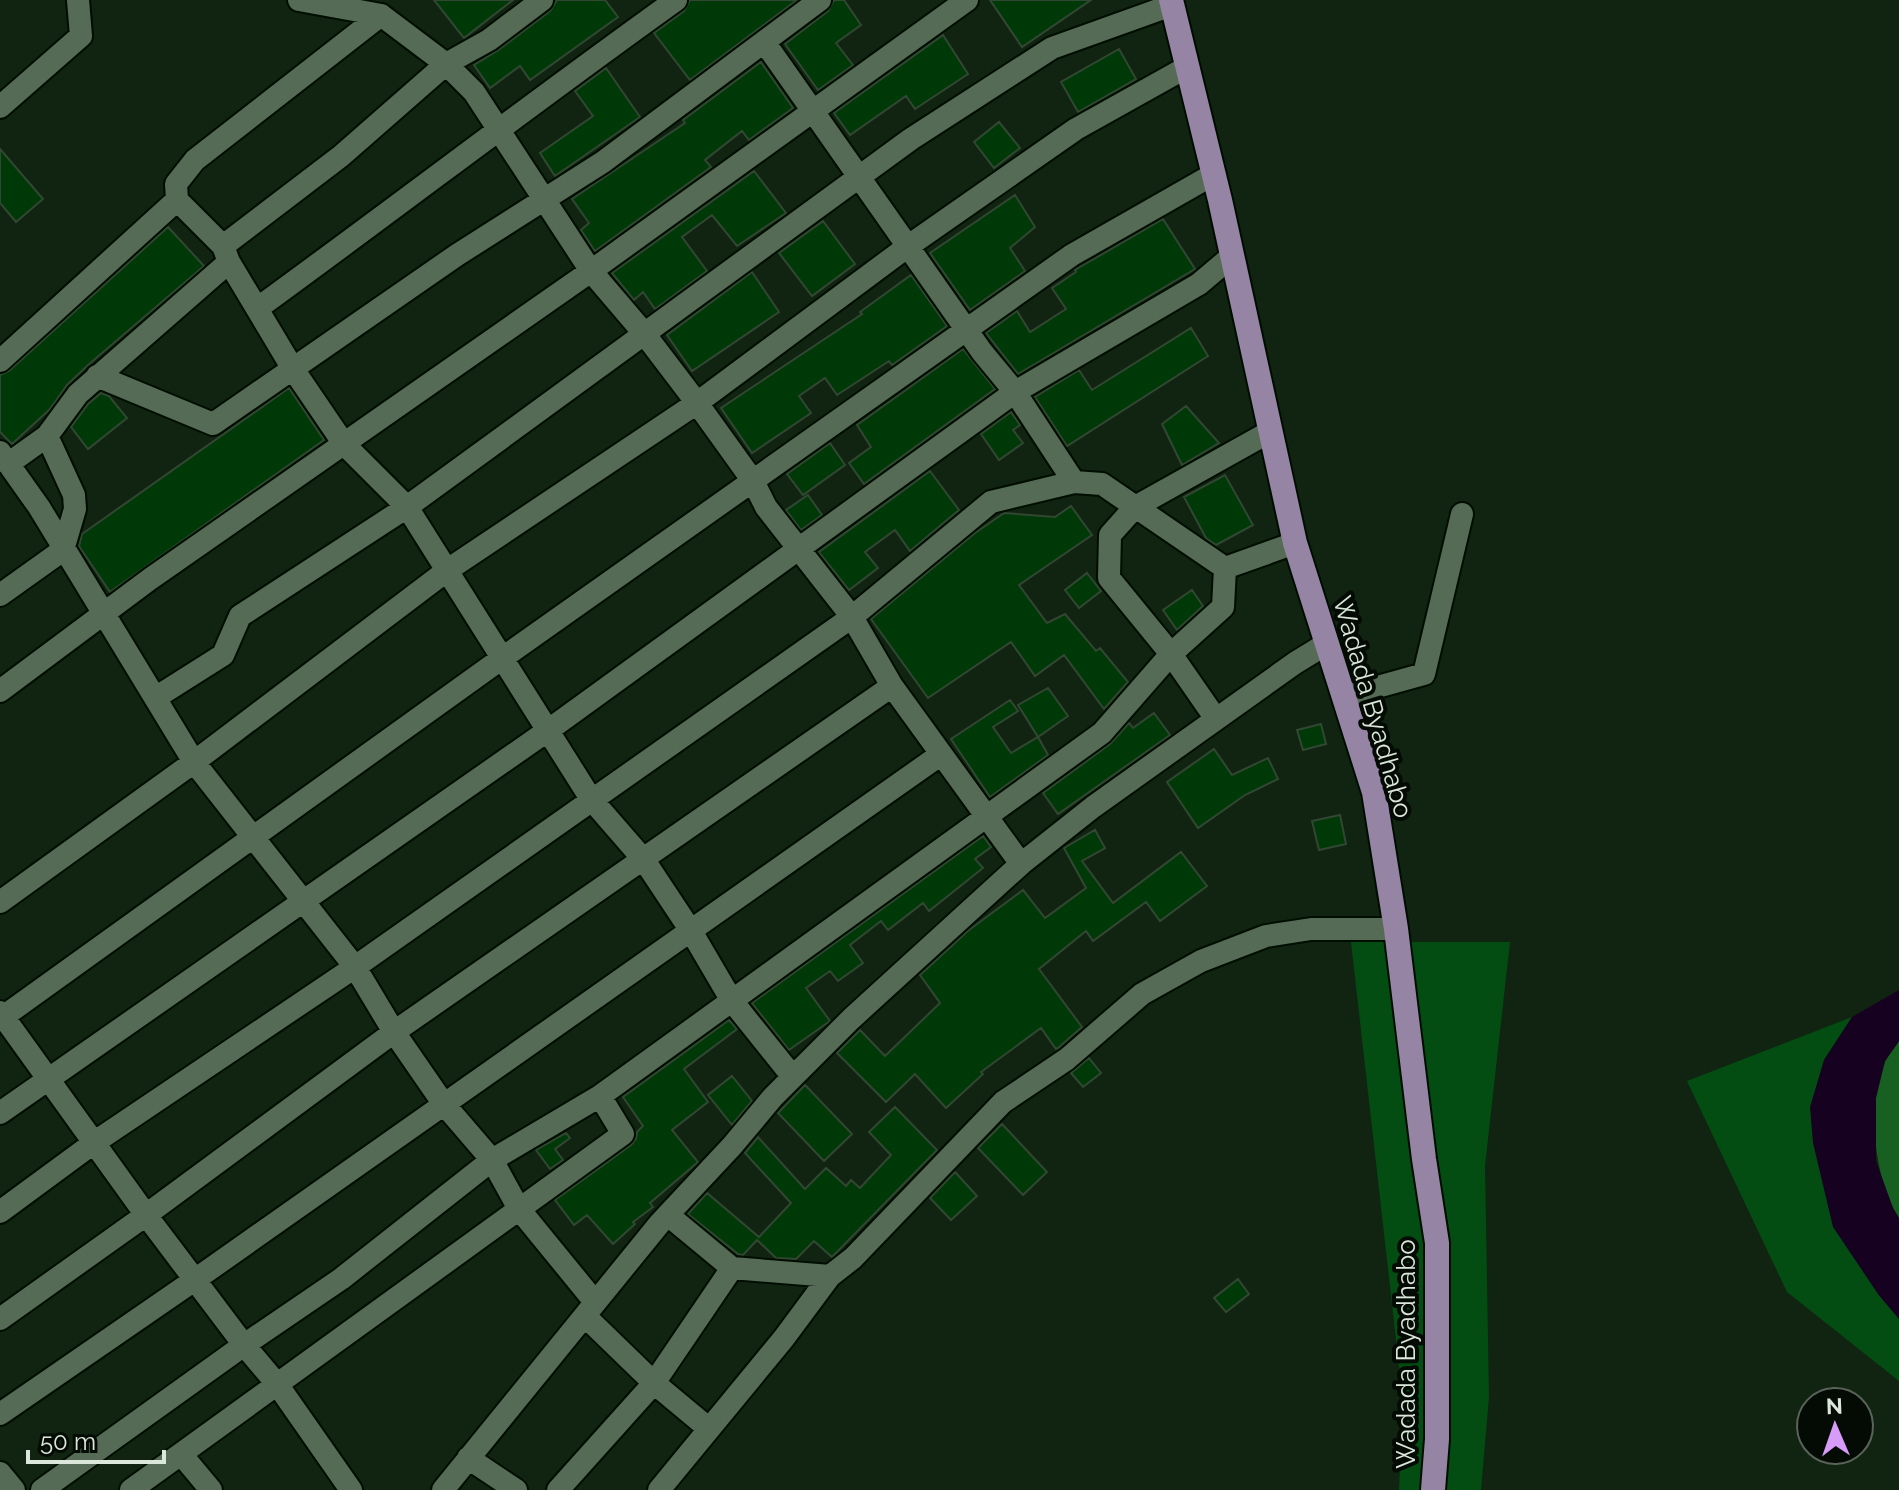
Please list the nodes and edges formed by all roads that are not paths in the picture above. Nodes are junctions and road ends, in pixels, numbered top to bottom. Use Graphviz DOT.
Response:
graph roads {
  1 [pos="78,0"];
  2 [pos="299,0"];
  3 [pos="542,0"];
  4 [pos="676,0"];
  5 [pos="820,0"];
  6 [pos="967,0"];
  7 [pos="1171,3"];
  8 [pos="381,15"];
  9 [pos="765,43"];
  10 [pos="446,64"];
  11 [pos="1187,67"];
  12 [pos="0,107"];
  13 [pos="813,111"];
  14 [pos="498,128"];
  15 [pos="1214,174"];
  16 [pos="859,177"];
  17 [pos="177,200"];
  18 [pos="545,200"];
  19 [pos="907,247"];
  20 [pos="226,254"];
  21 [pos="1232,256"];
  22 [pos="591,271"];
  23 [pos="258,308"];
  24 [pos="967,330"];
  25 [pos="643,332"];
  26 [pos="0,361"];
  27 [pos="293,369"];
  28 [pos="97,376"];
  29 [pos="1015,392"];
  30 [pos="697,403"];
  31 [pos="1271,431"];
  32 [pos="47,436"];
  33 [pos="344,444"];
  34 [pos="4,458"];
  35 [pos="753,481"];
  36 [pos="1074,482"];
  37 [pos="407,507"];
  38 [pos="1135,507"];
  39 [pos="1462,514"];
  40 [pos="1295,543"];
  41 [pos="798,549"];
  42 [pos="63,550"];
  43 [pos="1225,568"];
  44 [pos="449,569"];
  45 [pos="0,595"];
  46 [pos="103,615"];
  47 [pos="852,617"];
  48 [pos="1326,644"];
  49 [pos="1171,654"];
  50 [pos="501,659"];
  51 [pos="892,686"];
  52 [pos="0,691"];
  53 [pos="1345,696"];
  54 [pos="155,698"];
  55 [pos="1216,719"];
  56 [pos="550,729"];
  57 [pos="940,755"];
  58 [pos="194,762"];
  59 [pos="591,799"];
  60 [pos="985,817"];
  61 [pos="254,836"];
  62 [pos="644,860"];
  63 [pos="1021,864"];
  64 [pos="303,899"];
  65 [pos="0,902"];
  66 [pos="1396,929"];
  67 [pos="691,931"];
  68 [pos="355,967"];
  69 [pos="732,1001"];
  70 [pos="1,1016"];
  71 [pos="394,1032"];
  72 [pos="793,1077"];
  73 [pos="49,1079"];
  74 [pos="600,1096"];
  75 [pos="443,1103"];
  76 [pos="0,1113"];
  77 [pos="95,1142"];
  78 [pos="492,1160"];
  79 [pos="519,1209"];
  80 [pos="0,1212"];
  81 [pos="146,1215"];
  82 [pos="668,1215"];
  83 [pos="732,1268"];
  84 [pos="830,1276"];
  85 [pos="196,1279"];
  86 [pos="590,1309"];
  87 [pos="0,1319"];
  88 [pos="244,1345"];
  89 [pos="654,1383"];
  90 [pos="277,1384"];
  91 [pos="0,1414"];
  92 [pos="708,1428"];
  93 [pos="181,1454"];
  94 [pos="468,1458"];
  95 [pos="0,1473"];
  96 [pos="14,1490"];
  97 [pos="42,1490"];
  98 [pos="131,1490"];
  99 [pos="211,1490"];
  100 [pos="351,1490"];
  101 [pos="443,1490"];
  102 [pos="516,1490"];
  103 [pos="558,1490"];
  104 [pos="659,1490"];
  105 [pos="1433,1490"];
  1 -- 12 [label="street"];
  2 -- 8 [label="street"];
  3 -- 10 [label="street"];
  4 -- 14 [label="street"];
  5 -- 9 [label="street"];
  6 -- 13 [label="street"];
  7 -- 11 [label="main road, Wadada Byadhabo"];
  7 -- 16 [label="street"];
  8 -- 10 [label="street"];
  8 -- 17 [label="street"];
  9 -- 13 [label="street"];
  9 -- 18 [label="street"];
  10 -- 14 [label="street"];
  10 -- 20 [label="street"];
  11 -- 15 [label="main road, Wadada Byadhabo"];
  11 -- 19 [label="street"];
  13 -- 16 [label="street"];
  13 -- 22 [label="street"];
  14 -- 18 [label="street"];
  14 -- 23 [label="street"];
  15 -- 21 [label="main road, Wadada Byadhabo"];
  15 -- 24 [label="street"];
  16 -- 19 [label="street"];
  16 -- 25 [label="street"];
  17 -- 20 [label="street"];
  17 -- 26 [label="street"];
  18 -- 22 [label="street"];
  18 -- 27 [label="street"];
  19 -- 24 [label="street"];
  19 -- 30 [label="street"];
  20 -- 23 [label="street"];
  20 -- 28 [label="street"];
  21 -- 29 [label="street"];
  21 -- 31 [label="main road, Wadada Byadhabo"];
  22 -- 25 [label="street"];
  22 -- 33 [label="street"];
  23 -- 27 [label="street"];
  24 -- 29 [label="street"];
  24 -- 35 [label="street"];
  25 -- 30 [label="street"];
  25 -- 37 [label="street"];
  27 -- 28 [label="street"];
  27 -- 33 [label="street"];
  28 -- 32 [label="street"];
  29 -- 36 [label="street"];
  29 -- 41 [label="street"];
  30 -- 35 [label="street"];
  30 -- 44 [label="street"];
  31 -- 38 [label="street"];
  31 -- 40 [label="main road, Wadada Byadhabo"];
  32 -- 34 [label="street"];
  32 -- 42 [label="street"];
  33 -- 37 [label="street"];
  33 -- 46 [label="street"];
  34 -- 42 [label="street"];
  35 -- 41 [label="street"];
  35 -- 50 [label="street"];
  36 -- 38 [label="street"];
  36 -- 47 [label="street"];
  37 -- 44 [label="street"];
  37 -- 54 [label="street"];
  38 -- 43 [label="street"];
  38 -- 49 [label="street"];
  39 -- 53 [label="street"];
  40 -- 43 [label="street"];
  40 -- 48 [label="main road, Wadada Byadhabo"];
  41 -- 47 [label="street"];
  41 -- 56 [label="street"];
  42 -- 45 [label="street"];
  42 -- 46 [label="street"];
  43 -- 49 [label="street"];
  44 -- 50 [label="street"];
  44 -- 58 [label="street"];
  46 -- 52 [label="street"];
  46 -- 54 [label="street"];
  47 -- 51 [label="street"];
  47 -- 59 [label="street"];
  48 -- 53 [label="main road, Wadada Byadhabo"];
  48 -- 55 [label="street"];
  49 -- 55 [label="street"];
  49 -- 60 [label="street"];
  50 -- 56 [label="street"];
  50 -- 61 [label="street"];
  51 -- 57 [label="street"];
  51 -- 62 [label="street"];
  53 -- 66 [label="main road, Wadada Byadhabo"];
  54 -- 58 [label="street"];
  55 -- 63 [label="street"];
  56 -- 59 [label="street"];
  56 -- 64 [label="street"];
  57 -- 60 [label="street"];
  57 -- 67 [label="street"];
  58 -- 61 [label="street"];
  58 -- 65 [label="street"];
  59 -- 62 [label="street"];
  59 -- 68 [label="street"];
  60 -- 63 [label="street"];
  60 -- 69 [label="street"];
  61 -- 64 [label="street"];
  61 -- 70 [label="street"];
  62 -- 67 [label="street"];
  62 -- 71 [label="street"];
  63 -- 72 [label="street"];
  64 -- 68 [label="street"];
  64 -- 73 [label="street"];
  66 -- 84 [label="street"];
  66 -- 105 [label="main road, Wadada Byadhabo"];
  67 -- 69 [label="street"];
  67 -- 75 [label="street"];
  68 -- 71 [label="street"];
  68 -- 77 [label="street"];
  69 -- 72 [label="street"];
  69 -- 74 [label="street"];
  70 -- 73 [label="street"];
  71 -- 75 [label="street"];
  71 -- 81 [label="street"];
  72 -- 82 [label="street"];
  73 -- 76 [label="street"];
  73 -- 77 [label="street"];
  74 -- 78 [label="street"];
  74 -- 79 [label="street"];
  75 -- 78 [label="street"];
  75 -- 85 [label="street"];
  77 -- 80 [label="street"];
  77 -- 81 [label="street"];
  78 -- 79 [label="street"];
  78 -- 88 [label="street"];
  79 -- 86 [label="street"];
  79 -- 90 [label="street"];
  81 -- 85 [label="street"];
  81 -- 87 [label="street"];
  82 -- 83 [label="street"];
  82 -- 86 [label="street"];
  83 -- 84 [label="street"];
  83 -- 89 [label="street"];
  84 -- 92 [label="street"];
  85 -- 88 [label="street"];
  85 -- 91 [label="street"];
  86 -- 89 [label="street"];
  86 -- 94 [label="street"];
  88 -- 90 [label="street"];
  88 -- 97 [label="street"];
  89 -- 92 [label="street"];
  89 -- 103 [label="street"];
  90 -- 93 [label="street"];
  90 -- 100 [label="street"];
  92 -- 104 [label="street"];
  93 -- 98 [label="street"];
  93 -- 99 [label="street"];
  94 -- 101 [label="street"];
  94 -- 102 [label="street"];
  95 -- 96 [label="street"];
}
